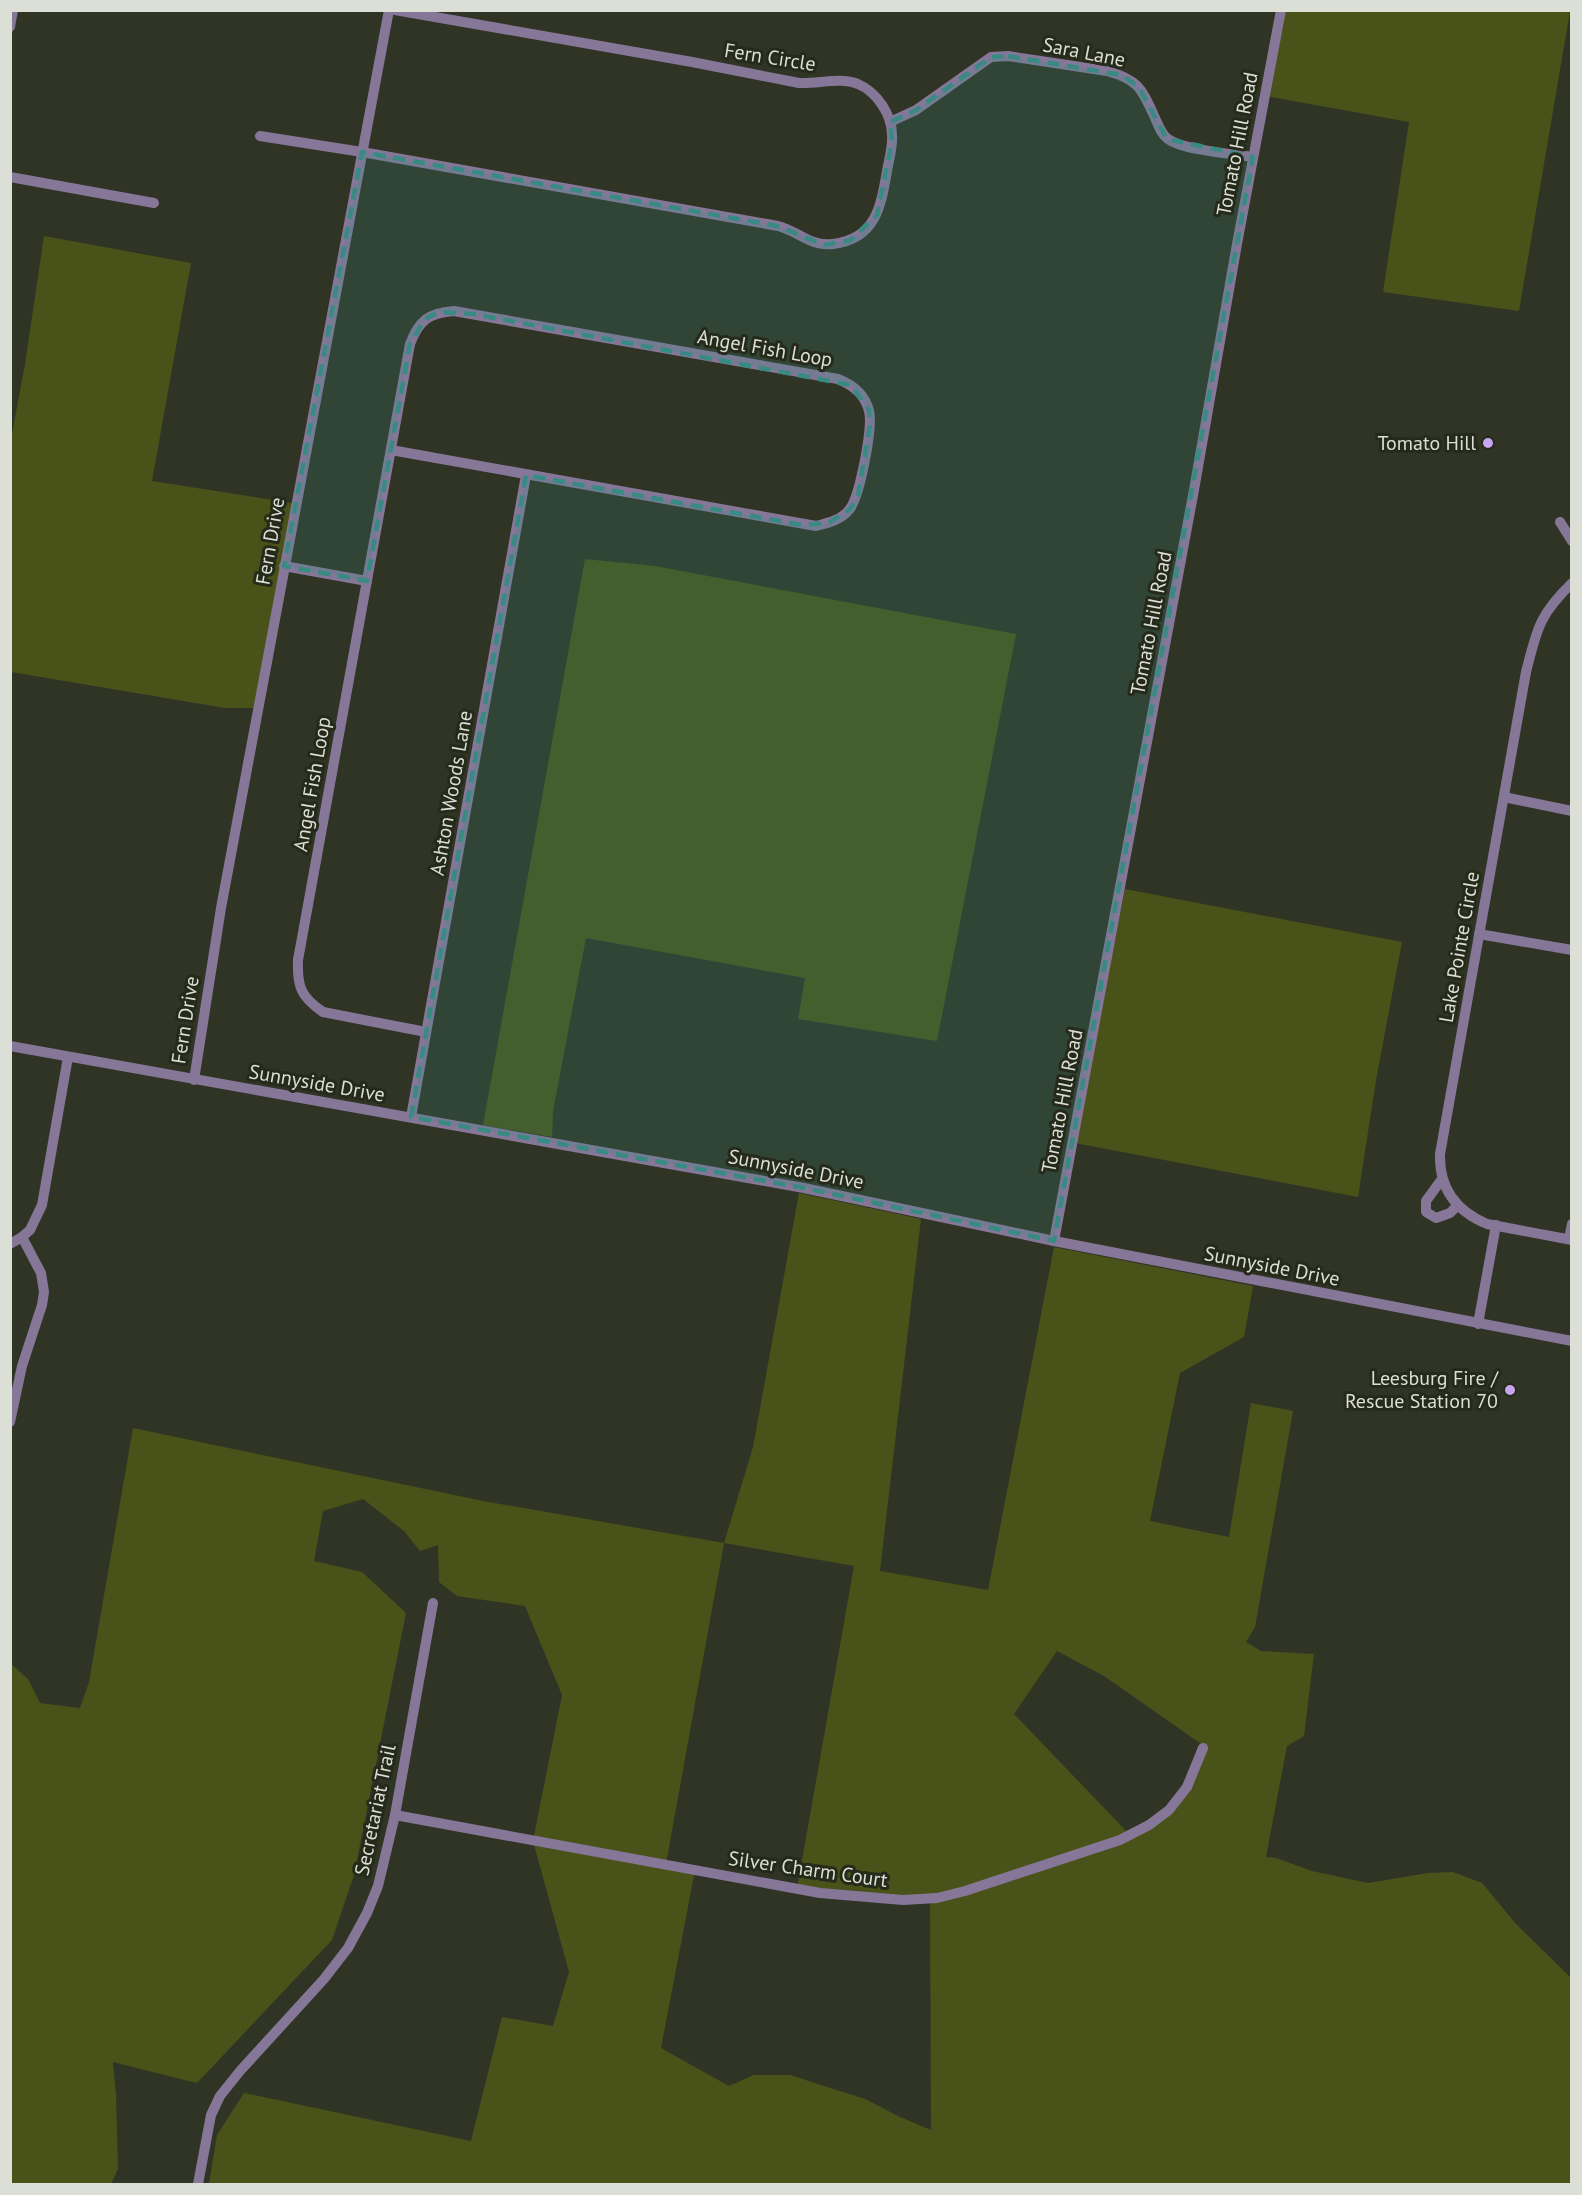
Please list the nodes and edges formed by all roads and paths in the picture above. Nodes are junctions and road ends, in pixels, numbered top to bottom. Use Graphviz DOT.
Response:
graph roads {
  1 [pos="13,10"];
  2 [pos="389,10"];
  3 [pos="395,10"];
  4 [pos="1281,10"];
  5 [pos="10,27"];
  6 [pos="890,122"];
  7 [pos="260,136"];
  8 [pos="362,152"];
  9 [pos="1253,157"];
  10 [pos="10,177"];
  11 [pos="154,203"];
  12 [pos="391,450"];
  13 [pos="526,475"];
  14 [pos="1560,522"];
  15 [pos="1572,541"];
  16 [pos="284,566"];
  17 [pos="367,581"];
  18 [pos="1572,583"];
  19 [pos="1504,797"];
  20 [pos="1572,811"];
  21 [pos="1479,933"];
  22 [pos="1572,950"];
  23 [pos="426,1032"];
  24 [pos="10,1046"];
  25 [pos="68,1057"];
  26 [pos="194,1080"];
  27 [pos="411,1117"];
  28 [pos="1442,1179"];
  29 [pos="1457,1206"];
  30 [pos="1572,1224"];
  31 [pos="1496,1225"];
  32 [pos="22,1237"];
  33 [pos="1570,1239"];
  34 [pos="1053,1241"];
  35 [pos="10,1244"];
  36 [pos="1479,1324"];
  37 [pos="1572,1341"];
  38 [pos="10,1422"];
  39 [pos="433,1603"];
  40 [pos="1203,1748"];
  41 [pos="395,1815"];
  42 [pos="198,2184"];
  1 -- 5 [label="street"];
  2 -- 8 [label="street, Fern Drive"];
  3 -- 6 [label="street, Fern Circle"];
  4 -- 9 [label="street, Tomato Hill Road"];
  6 -- 8 [label="street"];
  6 -- 9 [label="street, Sara Lane"];
  7 -- 8 [label="street"];
  8 -- 16 [label="street, Fern Drive"];
  9 -- 34 [label="street, Tomato Hill Road"];
  10 -- 11 [label="street"];
  12 -- 13 [label="street, Angel Fish Loop"];
  12 -- 13 [label="street, Angel Fish Loop"];
  12 -- 17 [label="street, Angel Fish Loop"];
  13 -- 23 [label="street, Ashton Woods Lane"];
  14 -- 15 [label="street"];
  16 -- 17 [label="street"];
  16 -- 26 [label="street, Fern Drive"];
  17 -- 23 [label="street, Angel Fish Loop"];
  18 -- 19 [label="street, Lake Pointe Circle"];
  19 -- 20 [label="street"];
  19 -- 21 [label="street, Lake Pointe Circle"];
  21 -- 22 [label="street"];
  21 -- 28 [label="street, Lake Pointe Circle"];
  23 -- 27 [label="street, Ashton Woods Lane"];
  24 -- 25 [label="street, Sunnyside Drive"];
  25 -- 26 [label="street, Sunnyside Drive"];
  25 -- 32 [label="street"];
  26 -- 27 [label="street, Sunnyside Drive"];
  27 -- 34 [label="street, Sunnyside Drive"];
  28 -- 29 [label="street, Lake Pointe Circle"];
  28 -- 29 [label="street"];
  29 -- 31 [label="street, Lake Pointe Circle"];
  30 -- 33 [label="street"];
  31 -- 33 [label="street, Lake Pointe Circle"];
  31 -- 36 [label="street"];
  32 -- 35 [label="street"];
  32 -- 38 [label="street"];
  34 -- 36 [label="street, Sunnyside Drive"];
  36 -- 37 [label="street, Sunnyside Drive"];
  39 -- 41 [label="street, Secretariat Trail"];
  40 -- 41 [label="street, Silver Charm Court"];
  41 -- 42 [label="street, Secretariat Trail"];
}
